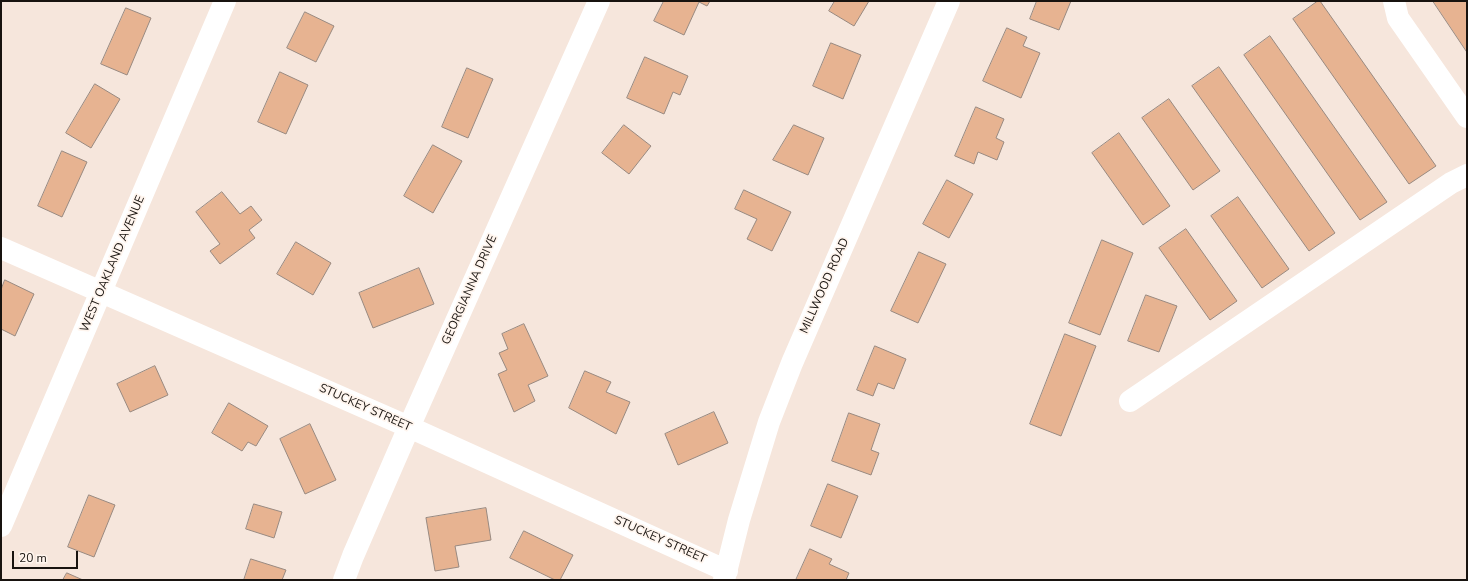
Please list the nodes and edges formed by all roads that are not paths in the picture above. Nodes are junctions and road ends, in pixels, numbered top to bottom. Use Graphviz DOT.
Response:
graph roads {
  1 [pos="225,1"];
  2 [pos="599,1"];
  3 [pos="949,1"];
  4 [pos="1394,1"];
  5 [pos="1467,117"];
  6 [pos="1467,175"];
  7 [pos="1,248"];
  8 [pos="101,292"];
  9 [pos="1130,402"];
  10 [pos="409,427"];
  11 [pos="1,526"];
  12 [pos="725,575"];
  13 [pos="344,580"];
  1 -- 8 [label="street, WEST OAKLAND AVENUE"];
  2 -- 10 [label="street, GEORGIANNA DRIVE"];
  3 -- 12 [label="street, MILLWOOD ROAD"];
  4 -- 5 [label="street"];
  6 -- 9 [label="street"];
  7 -- 8 [label="street, STUCKEY STREET"];
  8 -- 10 [label="street, STUCKEY STREET"];
  8 -- 11 [label="street, WEST OAKLAND AVENUE"];
  10 -- 12 [label="street, STUCKEY STREET"];
  10 -- 13 [label="street, GEORGIANNA DRIVE"];
}
